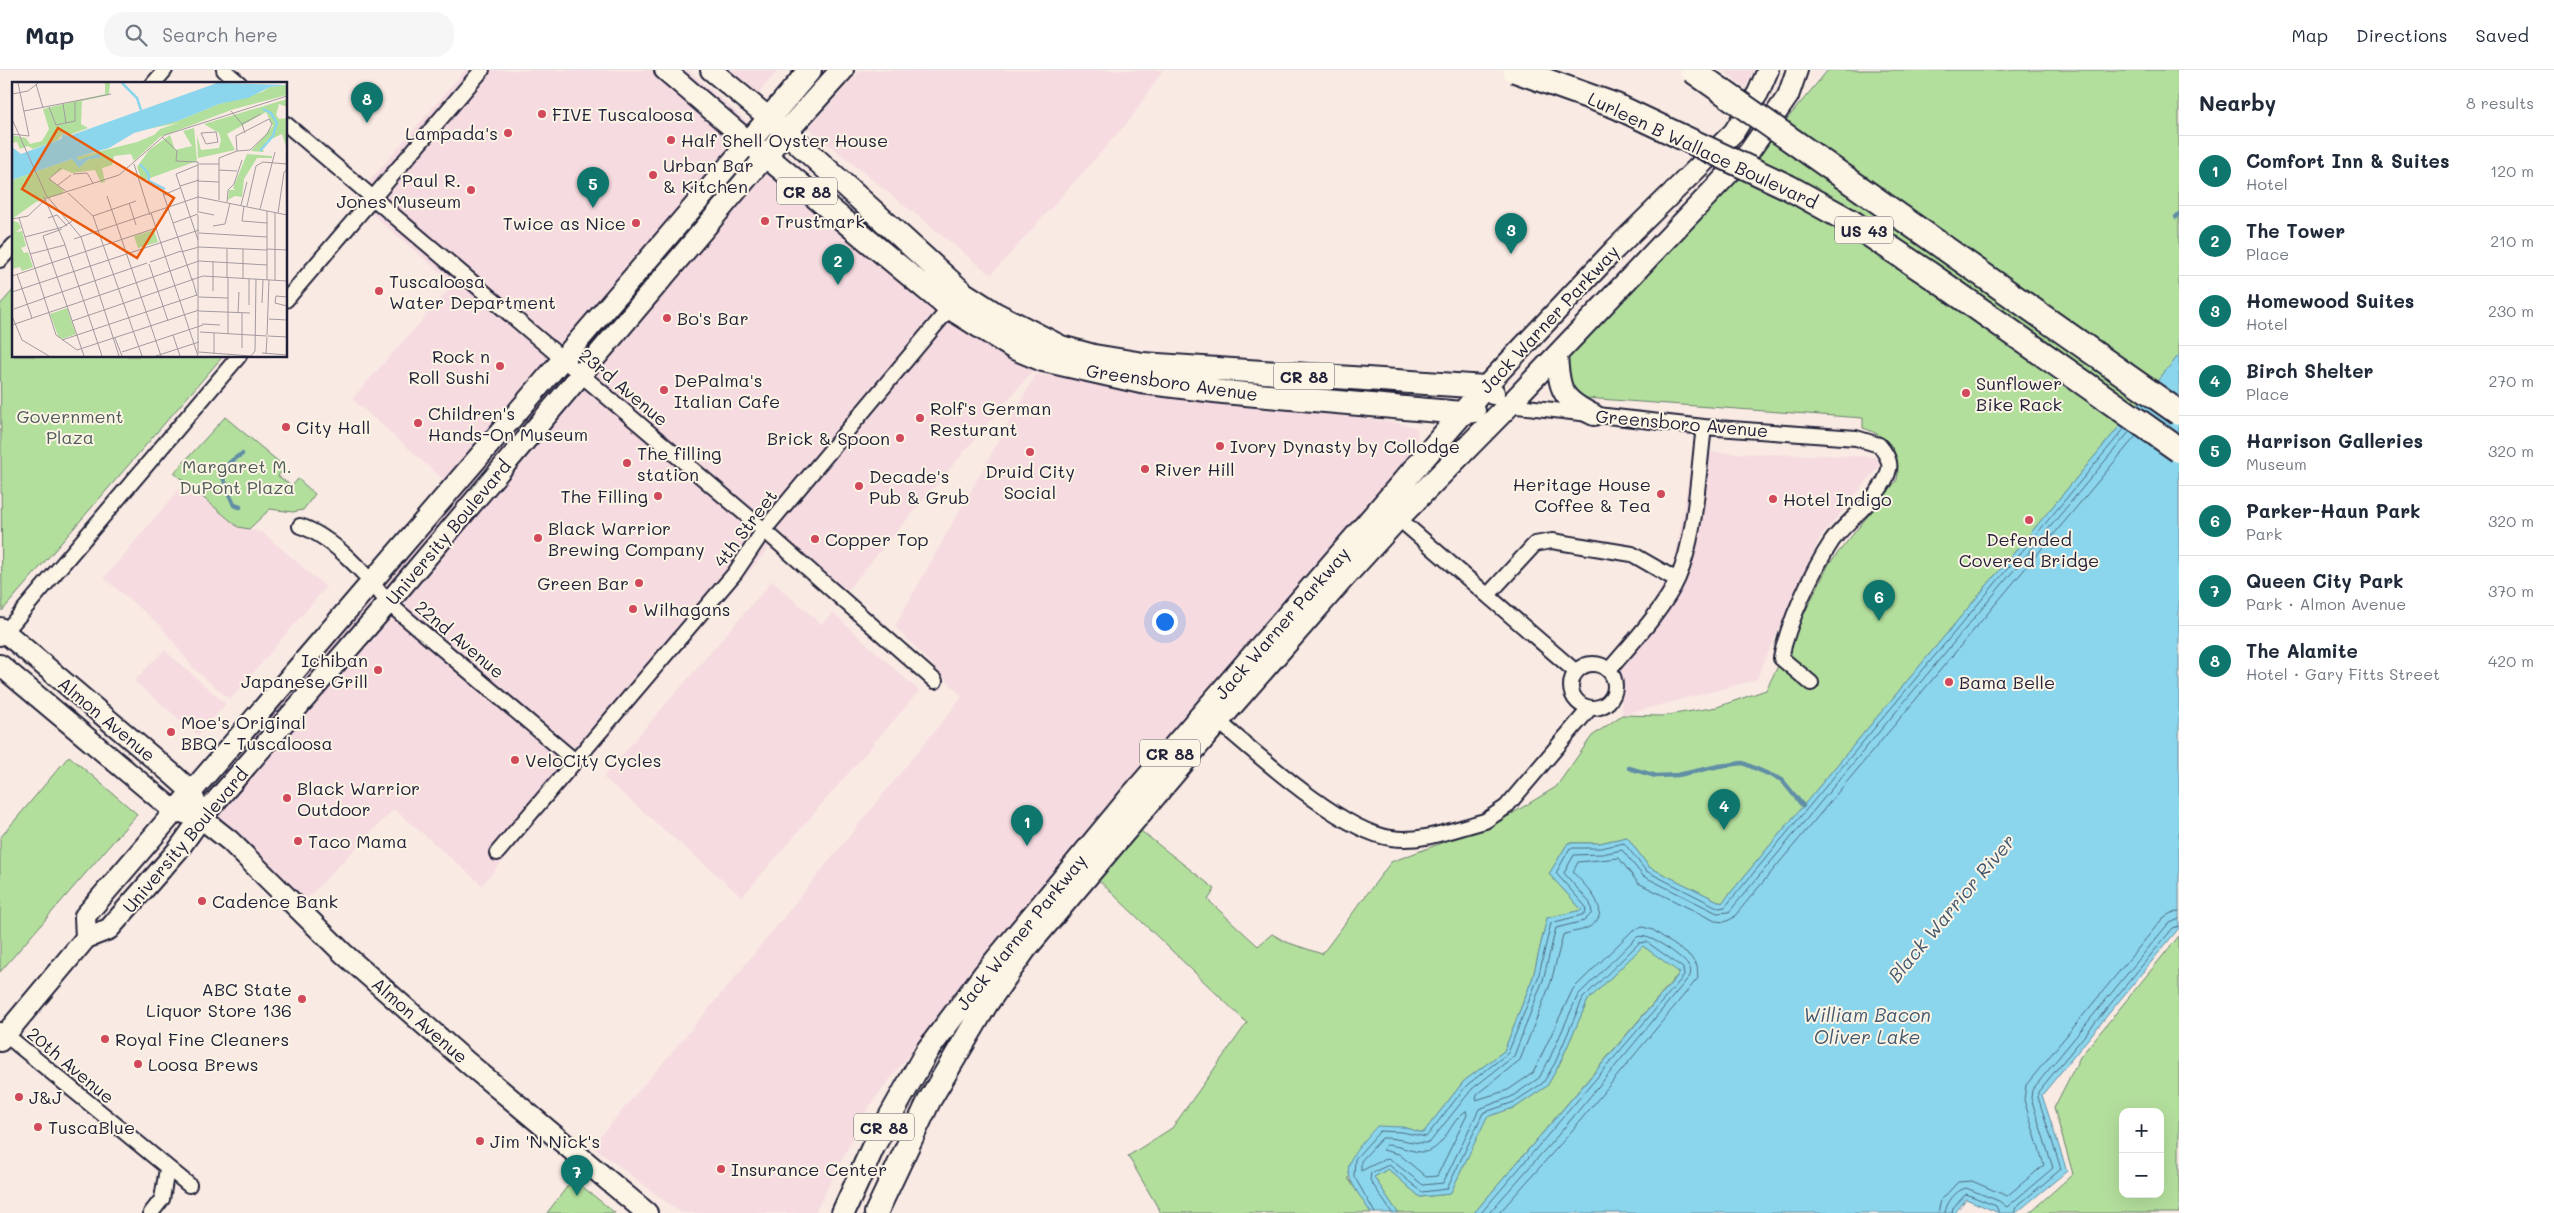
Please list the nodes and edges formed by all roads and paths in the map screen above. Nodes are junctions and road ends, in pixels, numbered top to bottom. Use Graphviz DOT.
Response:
graph roads {
  1 [pos="164,70"];
  2 [pos="224,70"];
  3 [pos="482,70"];
  4 [pos="665,70"];
  5 [pos="711,70"];
  6 [pos="810,70"];
  7 [pos="842,70"];
  8 [pos="1515,70"];
  9 [pos="1692,70"];
  10 [pos="1768,70"];
  11 [pos="1797,70"];
  12 [pos="155,82"];
  13 [pos="238,82"];
  14 [pos="288,126"];
  15 [pos="778,126"];
  16 [pos="758,149"];
  17 [pos="372,198"];
  18 [pos="12,246"];
  19 [pos="0,260"];
  20 [pos="288,298"];
  21 [pos="957,300"];
  22 [pos="1557,355"];
  23 [pos="237,358"];
  24 [pos="561,359"];
  25 [pos="581,376"];
  26 [pos="1485,387"];
  27 [pos="1510,405"];
  28 [pos="1406,409"];
  29 [pos="1462,413"];
  30 [pos="2179,413"];
  31 [pos="1594,415"];
  32 [pos="1704,427"];
  33 [pos="2179,450"];
  34 [pos="1422,462"];
  35 [pos="1398,518"];
  36 [pos="300,526"];
  37 [pos="764,530"];
  38 [pos="371,580"];
  39 [pos="1677,580"];
  40 [pos="1488,595"];
  41 [pos="388,603"];
  42 [pos="2,633"];
  43 [pos="0,665"];
  44 [pos="1608,670"];
  45 [pos="1576,672"];
  46 [pos="935,681"];
  47 [pos="1810,682"];
  48 [pos="1590,708"];
  49 [pos="1218,721"];
  50 [pos="575,761"];
  51 [pos="191,791"];
  52 [pos="174,810"];
  53 [pos="201,818"];
  54 [pos="497,853"];
  55 [pos="86,938"];
  56 [pos="2,1035"];
  57 [pos="167,1169"];
  58 [pos="189,1185"];
  59 [pos="842,1211"];
  60 [pos="152,1213"];
  61 [pos="647,1213"];
  62 [pos="876,1213"];
  1 -- 12 [label="street"];
  2 -- 13 [label="street"];
  3 -- 17 [label="street"];
  4 -- 16 [label="main road, Greensboro Avenue"];
  5 -- 15 [label="main road, Greensboro Avenue"];
  6 -- 15 [label="main road, University Boulevard"];
  7 -- 15 [label="main road, University Boulevard"];
  8 -- 33 [label="highway, Lurleen B Wallace Boulevard / US 43, bridge"];
  9 -- 30 [label="highway, Lurleen B Wallace Boulevard / US 43, bridge"];
  10 -- 26 [label="main road, Jack Warner Parkway / CR 88"];
  11 -- 22 [label="main road, Jack Warner Parkway"];
  14 -- 17 [label="street, 23rd Avenue"];
  15 -- 16 [label="main road, University Boulevard"];
  15 -- 21 [label="main road, Greensboro Avenue / CR 88"];
  16 -- 21 [label="main road, Greensboro Avenue / CR 88"];
  16 -- 24 [label="main road, University Boulevard"];
  16 -- 25 [label="main road, University Boulevard"];
  17 -- 20 [label="street"];
  17 -- 24 [label="street, 23rd Avenue"];
  18 -- 19 [label="street"];
  21 -- 26 [label="main road, Greensboro Avenue / CR 88"];
  21 -- 28 [label="main road, Greensboro Avenue / CR 88"];
  21 -- 37 [label="street, 4th Street"];
  22 -- 27 [label="main road, Jack Warner Parkway"];
  22 -- 31 [label="main road"];
  23 -- 42 [label="street"];
  24 -- 25 [label="street, 23rd Avenue"];
  24 -- 38 [label="main road, University Boulevard"];
  25 -- 37 [label="street, 23rd Avenue"];
  25 -- 41 [label="main road, University Boulevard"];
  26 -- 27 [label="main road, Greensboro Avenue"];
  26 -- 29 [label="main road, Jack Warner Parkway / CR 88"];
  27 -- 29 [label="main road, Greensboro Avenue / CR 88"];
  27 -- 31 [label="street, Greensboro Avenue"];
  27 -- 35 [label="main road, Jack Warner Parkway"];
  28 -- 29 [label="main road, Greensboro Avenue / CR 88"];
  28 -- 34 [label="main road, CR 88"];
  29 -- 34 [label="main road, Jack Warner Parkway / CR 88"];
  31 -- 32 [label="street, Greensboro Avenue"];
  32 -- 39 [label="street"];
  32 -- 47 [label="street, Greensboro Avenue"];
  34 -- 59 [label="main road, Jack Warner Parkway / CR 88"];
  35 -- 40 [label="street"];
  35 -- 49 [label="main road, Jack Warner Parkway"];
  36 -- 38 [label="street, 22nd Avenue"];
  37 -- 46 [label="street, 23rd Avenue"];
  37 -- 50 [label="street, 4th Street"];
  38 -- 41 [label="street, 22nd Avenue"];
  38 -- 51 [label="main road, University Boulevard"];
  39 -- 40 [label="street"];
  39 -- 44 [label="street"];
  40 -- 45 [label="street"];
  41 -- 50 [label="street, 22nd Avenue"];
  41 -- 53 [label="main road, University Boulevard"];
  42 -- 51 [label="main road, Almon Avenue"];
  43 -- 52 [label="main road, Almon Avenue"];
  44 -- 45 [label="street"];
  44 -- 48 [label="street"];
  45 -- 48 [label="street"];
  48 -- 49 [label="street"];
  49 -- 62 [label="main road, Jack Warner Parkway"];
  50 -- 54 [label="street, 4th Street"];
  51 -- 52 [label="main road, University Boulevard"];
  51 -- 53 [label="main road, Almon Avenue"];
  52 -- 53 [label="main road, Almon Avenue"];
  52 -- 55 [label="main road, University Boulevard"];
  53 -- 55 [label="main road, University Boulevard"];
  53 -- 61 [label="main road, Almon Avenue"];
  55 -- 56 [label="main road, University Boulevard"];
  56 -- 57 [label="street, 20th Avenue"];
  57 -- 58 [label="street, 20th Avenue"];
  57 -- 60 [label="street"];
}
